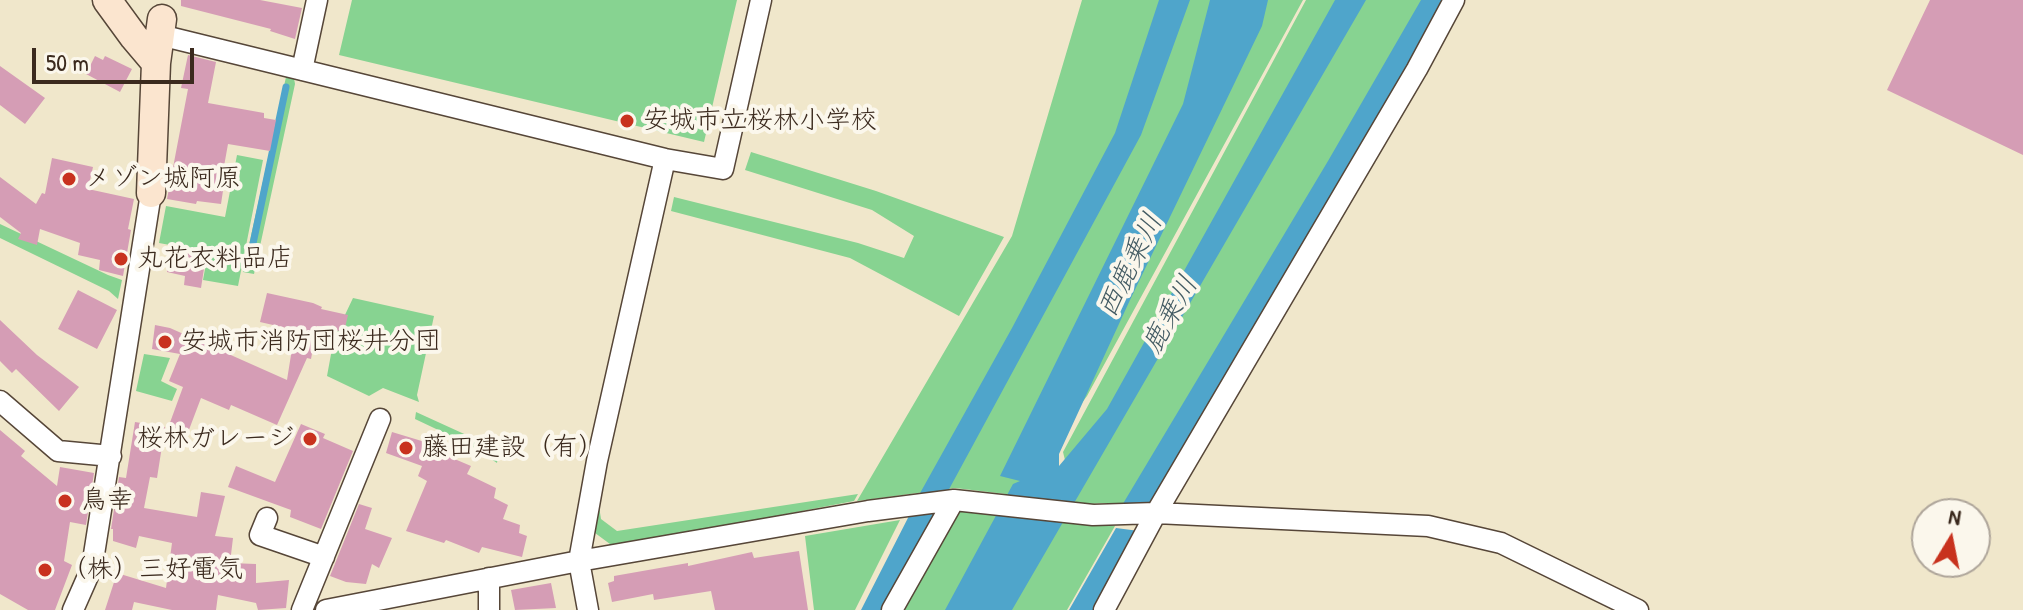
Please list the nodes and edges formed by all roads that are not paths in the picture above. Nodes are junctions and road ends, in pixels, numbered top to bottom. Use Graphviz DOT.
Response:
graph roads {
  1 [pos="107,0"];
  2 [pos="317,0"];
  3 [pos="761,0"];
  4 [pos="1454,0"];
  5 [pos="160,30"];
  6 [pos="302,70"];
  7 [pos="665,159"];
  8 [pos="151,193"];
  9 [pos="0,401"];
  10 [pos="380,419"];
  11 [pos="111,456"];
  12 [pos="945,501"];
  13 [pos="1156,513"];
  14 [pos="267,518"];
  15 [pos="324,557"];
  16 [pos="579,561"];
  17 [pos="489,578"];
  18 [pos="73,610"];
  19 [pos="302,610"];
  20 [pos="326,610"];
  21 [pos="489,610"];
  22 [pos="588,610"];
  23 [pos="892,610"];
  24 [pos="1104,610"];
  25 [pos="1638,610"];
  1 -- 5 [label="street"];
  2 -- 6 [label="street"];
  3 -- 7 [label="street"];
  4 -- 13 [label="street"];
  5 -- 6 [label="street"];
  5 -- 8 [label="street"];
  6 -- 7 [label="street"];
  7 -- 16 [label="street"];
  8 -- 11 [label="street"];
  9 -- 11 [label="street"];
  10 -- 15 [label="street"];
  11 -- 18 [label="street"];
  12 -- 13 [label="street"];
  12 -- 16 [label="street"];
  12 -- 23 [label="street"];
  13 -- 24 [label="street"];
  13 -- 25 [label="street"];
  14 -- 15 [label="street"];
  15 -- 19 [label="street"];
  16 -- 17 [label="street"];
  16 -- 22 [label="street"];
  17 -- 20 [label="street"];
  17 -- 21 [label="street"];
}
